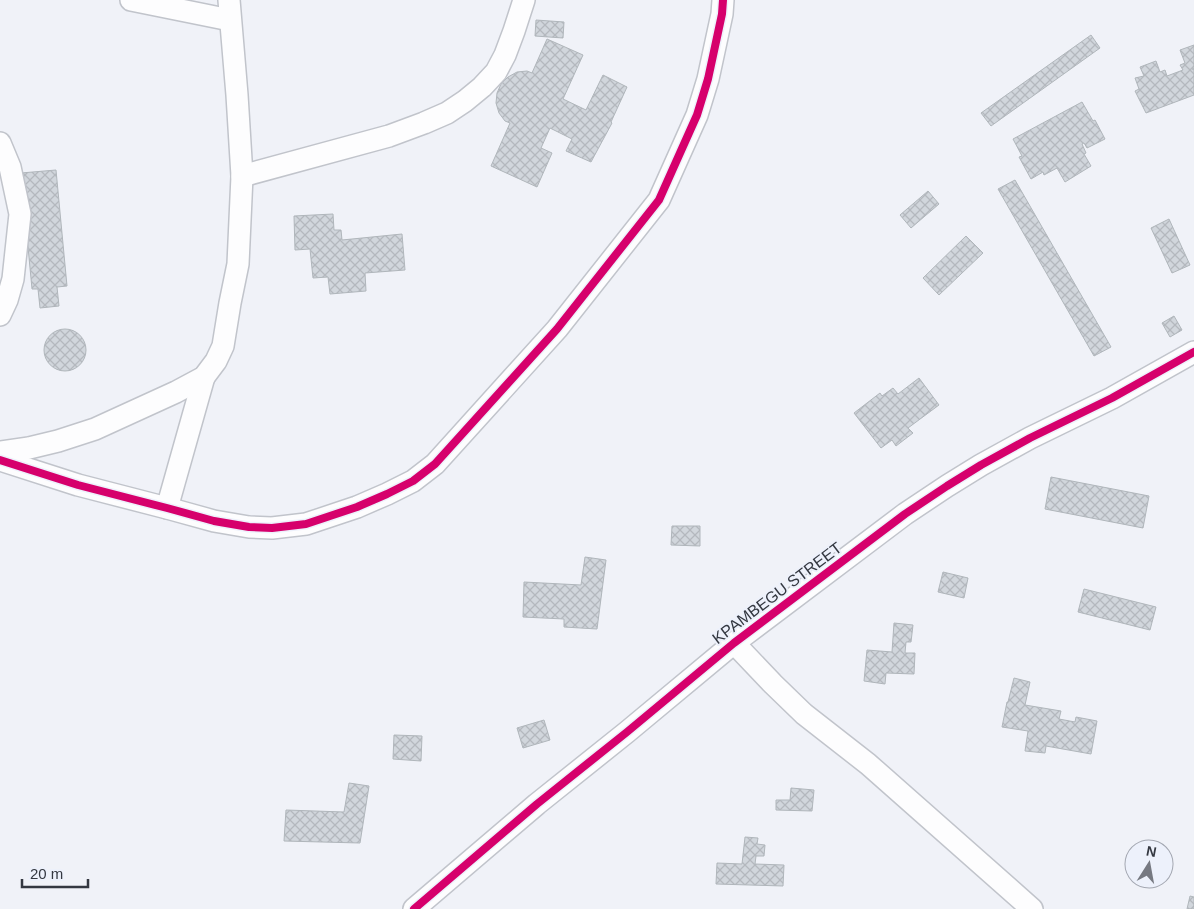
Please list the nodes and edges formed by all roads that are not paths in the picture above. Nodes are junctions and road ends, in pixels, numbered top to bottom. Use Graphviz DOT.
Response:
graph roads {
  1 [pos="131,0"];
  2 [pos="524,0"];
  3 [pos="723,0"];
  4 [pos="229,10"];
  5 [pos="0,143"];
  6 [pos="242,176"];
  7 [pos="0,315"];
  8 [pos="1194,352"];
  9 [pos="204,377"];
  10 [pos="0,452"];
  11 [pos="0,460"];
  12 [pos="167,508"];
  13 [pos="734,643"];
  14 [pos="414,909"];
  15 [pos="1032,909"];
  1 -- 4 [label="street"];
  2 -- 6 [label="street"];
  3 -- 12 [label="street"];
  4 -- 6 [label="street"];
  5 -- 7 [label="street"];
  6 -- 9 [label="street"];
  8 -- 13 [label="street, KPAMBEGU STREET"];
  9 -- 10 [label="street"];
  9 -- 12 [label="street"];
  11 -- 12 [label="street"];
  13 -- 14 [label="street, KPAMBEGU STREET"];
  13 -- 15 [label="street"];
}
